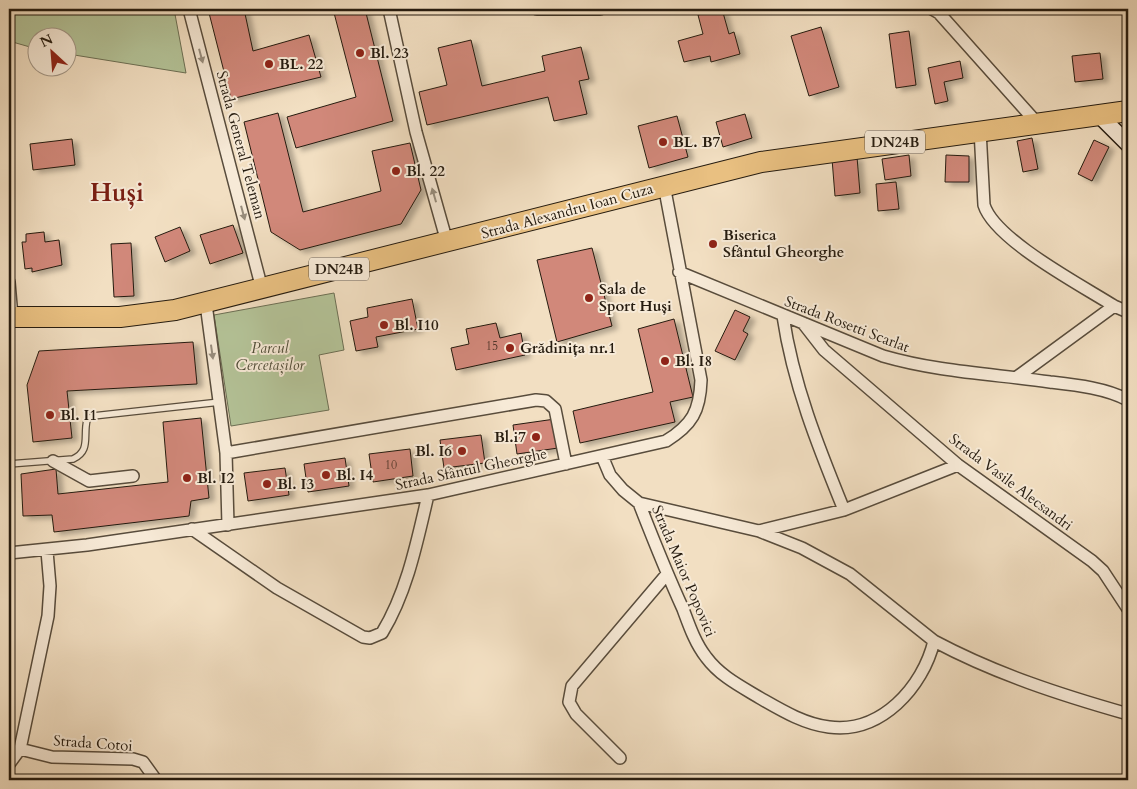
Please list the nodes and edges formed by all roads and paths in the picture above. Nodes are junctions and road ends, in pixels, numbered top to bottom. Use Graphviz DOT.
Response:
graph roads {
  1 [pos="189,9"];
  2 [pos="389,9"];
  3 [pos="537,9"];
  4 [pos="600,9"];
  5 [pos="932,9"];
  6 [pos="1128,111"];
  7 [pos="1099,116"];
  8 [pos="1037,123"];
  9 [pos="980,130"];
  10 [pos="1128,144"];
  11 [pos="664,185"];
  12 [pos="447,242"];
  13 [pos="679,272"];
  14 [pos="9,282"];
  15 [pos="262,289"];
  16 [pos="206,304"];
  17 [pos="1114,306"];
  18 [pos="1128,312"];
  19 [pos="783,316"];
  20 [pos="10,317"];
  21 [pos="804,324"];
  22 [pos="1017,377"];
  23 [pos="1128,400"];
  24 [pos="220,402"];
  25 [pos="226,453"];
  26 [pos="602,456"];
  27 [pos="53,461"];
  28 [pos="9,464"];
  29 [pos="566,464"];
  30 [pos="958,465"];
  31 [pos="134,476"];
  32 [pos="428,495"];
  33 [pos="640,503"];
  34 [pos="844,510"];
  35 [pos="228,525"];
  36 [pos="192,529"];
  37 [pos="759,531"];
  38 [pos="47,551"];
  39 [pos="9,553"];
  40 [pos="667,574"];
  41 [pos="1128,609"];
  42 [pos="934,641"];
  43 [pos="1128,714"];
  44 [pos="20,749"];
  45 [pos="620,758"];
  46 [pos="9,764"];
  47 [pos="156,780"];
  1 -- 15 [label="street, Strada General Teleman, one-way"];
  12 -- 2 [label="street, one-way"];
  3 -- 4 [label="street"];
  5 -- 8 [label="street"];
  6 -- 7 [label="highway, Strada Alexandru Ioan Cuza / DN24B"];
  7 -- 8 [label="highway, Strada Alexandru Ioan Cuza / DN24B"];
  7 -- 10 [label="main road"];
  8 -- 9 [label="highway, Strada Alexandru Ioan Cuza / DN24B"];
  9 -- 11 [label="highway, Strada Alexandru Ioan Cuza / DN24B"];
  9 -- 17 [label="street"];
  11 -- 12 [label="highway, Strada Alexandru Ioan Cuza / DN24B"];
  11 -- 13 [label="street, Strada Sfântul Gheorghe"];
  12 -- 15 [label="highway, Strada Alexandru Ioan Cuza / DN24B"];
  13 -- 19 [label="street, Strada Rosetti Scarlat"];
  13 -- 26 [label="street, Strada Sfântul Gheorghe"];
  14 -- 20 [label="street"];
  15 -- 16 [label="highway, Strada Alexandru Ioan Cuza / DN24B"];
  16 -- 20 [label="highway, Strada Alexandru Ioan Cuza / DN24B"];
  16 -- 24 [label="street, one-way"];
  17 -- 18 [label="street"];
  17 -- 22 [label="street"];
  19 -- 21 [label="street, Strada Rosetti Scarlat"];
  19 -- 34 [label="street"];
  21 -- 22 [label="street, Strada Rosetti Scarlat"];
  21 -- 30 [label="street, Strada Vasile Alecsandri"];
  22 -- 23 [label="street, Strada Rosetti Scarlat"];
  24 -- 25 [label="street"];
  24 -- 27 [label="lane"];
  25 -- 29 [label="street"];
  25 -- 35 [label="street"];
  26 -- 29 [label="street, Strada Sfântul Gheorghe"];
  26 -- 33 [label="street"];
  27 -- 28 [label="lane"];
  27 -- 31 [label="street"];
  29 -- 32 [label="street, Strada Sfântul Gheorghe"];
  30 -- 34 [label="street"];
  30 -- 41 [label="street, Strada Vasile Alecsandri"];
  32 -- 35 [label="street, Strada Sfântul Gheorghe"];
  32 -- 36 [label="street"];
  33 -- 37 [label="street"];
  33 -- 40 [label="street, Strada Maior Popovici"];
  34 -- 37 [label="street"];
  35 -- 36 [label="street, Strada Sfântul Gheorghe"];
  36 -- 38 [label="street, Strada Sfântul Gheorghe"];
  37 -- 42 [label="street"];
  38 -- 39 [label="street, Strada Sfântul Gheorghe"];
  38 -- 44 [label="street"];
  40 -- 42 [label="street, Strada Maior Popovici"];
  40 -- 45 [label="street"];
  42 -- 43 [label="street"];
  44 -- 46 [label="street"];
  44 -- 47 [label="street, Strada Cotoi"];
}
